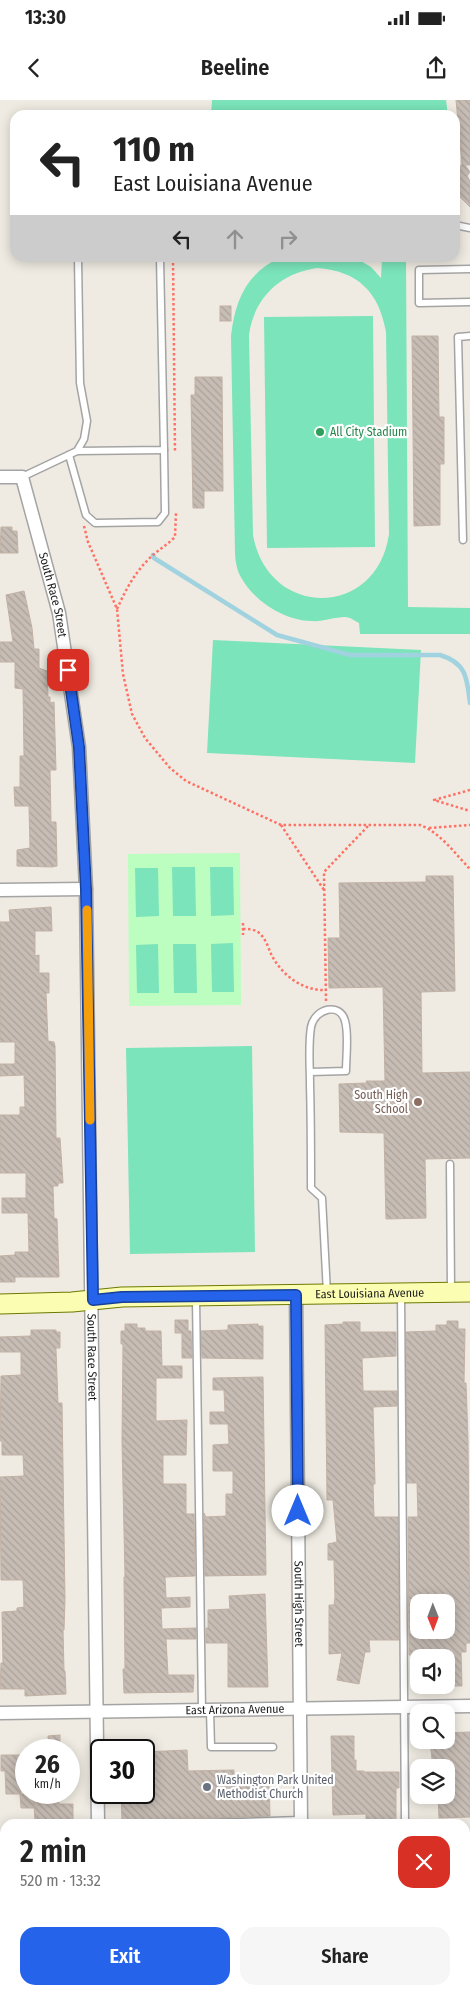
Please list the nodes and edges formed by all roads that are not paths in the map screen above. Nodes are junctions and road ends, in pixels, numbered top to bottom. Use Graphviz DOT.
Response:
graph roads {
  1 [pos="78,262"];
  2 [pos="160,262"];
  3 [pos="470,269"];
  4 [pos="470,302"];
  5 [pos="470,336"];
  6 [pos="164,450"];
  7 [pos="77,451"];
  8 [pos="69,455"];
  9 [pos="0,477"];
  10 [pos="22,477"];
  11 [pos="463,540"];
  12 [pos="86,889"];
  13 [pos="0,890"];
  14 [pos="310,1072"];
  15 [pos="450,1164"];
  16 [pos="451,1292"];
  17 [pos="470,1292"];
  18 [pos="401,1293"];
  19 [pos="327,1294"];
  20 [pos="296,1295"];
  21 [pos="196,1296"];
  22 [pos="93,1300"];
  23 [pos="0,1304"];
  24 [pos="470,1706"];
  25 [pos="403,1707"];
  26 [pos="299,1708"];
  27 [pos="206,1710"];
  28 [pos="96,1712"];
  29 [pos="0,1713"];
  30 [pos="273,1747"];
  31 [pos="98,1819"];
  32 [pos="301,1819"];
  33 [pos="405,1819"];
  34 [pos="0,1966"];
  35 [pos="0,1994"];
  1 -- 7 [label="lane"];
  2 -- 6 [label="lane"];
  3 -- 4 [label="lane"];
  5 -- 11 [label="lane"];
  6 -- 7 [label="lane"];
  6 -- 8 [label="lane"];
  7 -- 8 [label="lane"];
  8 -- 10 [label="lane"];
  9 -- 10 [label="street"];
  10 -- 12 [label="street, South Race Street"];
  12 -- 13 [label="street"];
  12 -- 22 [label="street, South Race Street"];
  14 -- 14 [label="lane"];
  14 -- 19 [label="lane"];
  15 -- 16 [label="lane"];
  16 -- 17 [label="street, East Louisiana Avenue"];
  16 -- 18 [label="street, East Louisiana Avenue"];
  18 -- 19 [label="street, East Louisiana Avenue"];
  18 -- 25 [label="lane"];
  19 -- 20 [label="street, East Louisiana Avenue"];
  20 -- 21 [label="street, East Louisiana Avenue"];
  20 -- 26 [label="street, South High Street"];
  21 -- 22 [label="street, East Louisiana Avenue"];
  21 -- 27 [label="lane"];
  22 -- 23 [label="street, East Louisiana Avenue"];
  22 -- 28 [label="street, South Race Street"];
  24 -- 25 [label="street, East Arizona Avenue"];
  25 -- 26 [label="street, East Arizona Avenue"];
  25 -- 33 [label="lane"];
  26 -- 27 [label="street, East Arizona Avenue"];
  26 -- 32 [label="street, South High Street"];
  27 -- 28 [label="street, East Arizona Avenue"];
  27 -- 30 [label="lane"];
  28 -- 29 [label="street, East Arizona Avenue"];
  28 -- 31 [label="street, South Race Street"];
  34 -- 35 [label="lane"];
}
